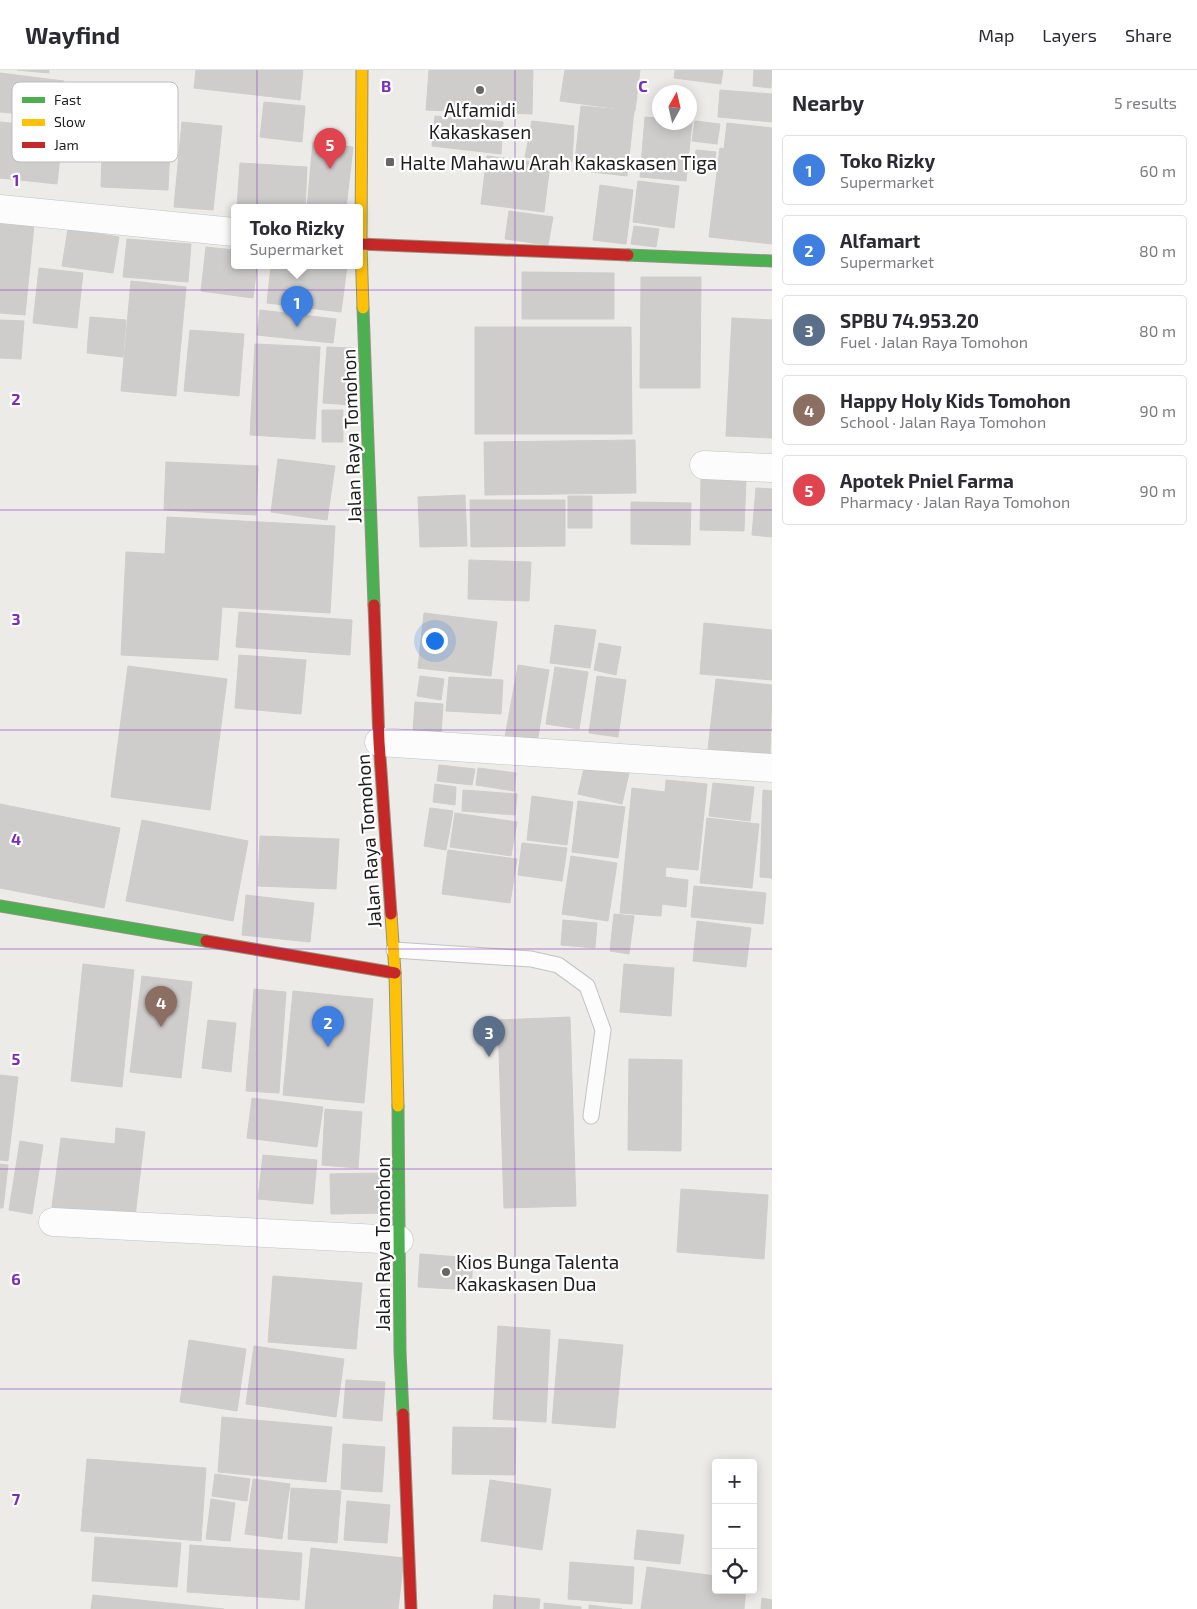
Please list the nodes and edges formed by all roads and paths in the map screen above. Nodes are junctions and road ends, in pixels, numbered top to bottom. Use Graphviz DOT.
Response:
graph roads {
  1 [pos="362,70"];
  2 [pos="360,204"];
  3 [pos="0,209"];
  4 [pos="231,232"];
  5 [pos="363,244"];
  6 [pos="772,262"];
  7 [pos="361,269"];
  8 [pos="704,465"];
  9 [pos="772,468"];
  10 [pos="379,742"];
  11 [pos="772,768"];
  12 [pos="0,906"];
  13 [pos="394,950"];
  14 [pos="395,973"];
  15 [pos="591,1116"];
  16 [pos="53,1222"];
  17 [pos="399,1240"];
  18 [pos="411,1609"];
  1 -- 2 [label="main road, Jalan Raya Tomohon"];
  3 -- 4 [label="street"];
  5 -- 6 [label="main road"];
  7 -- 10 [label="main road, Jalan Raya Tomohon"];
  8 -- 9 [label="street"];
  10 -- 11 [label="street"];
  10 -- 13 [label="main road, Jalan Raya Tomohon"];
  12 -- 14 [label="main road"];
  13 -- 14 [label="main road, Jalan Raya Tomohon"];
  13 -- 15 [label="lane"];
  14 -- 17 [label="main road, Jalan Raya Tomohon"];
  16 -- 17 [label="street"];
  17 -- 18 [label="main road, Jalan Raya Tomohon"];
}
